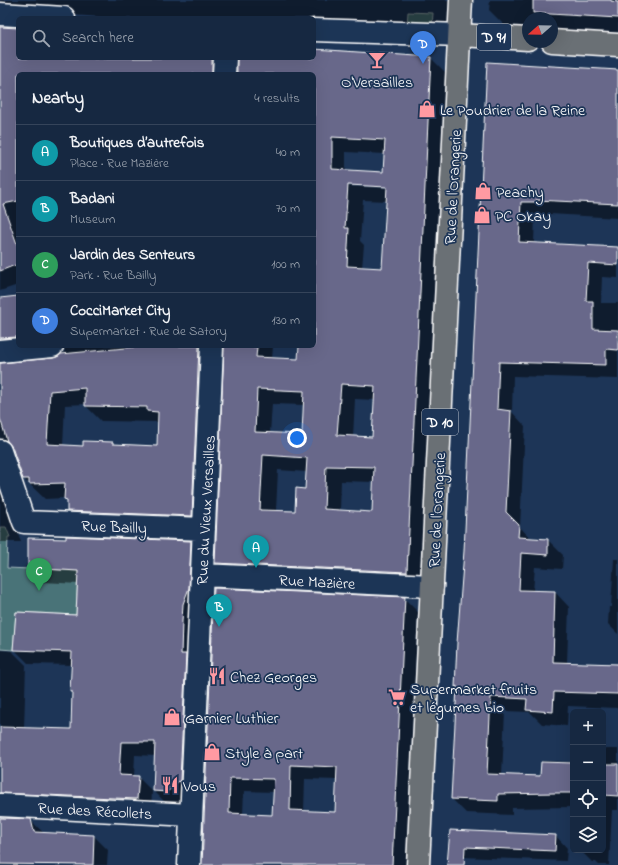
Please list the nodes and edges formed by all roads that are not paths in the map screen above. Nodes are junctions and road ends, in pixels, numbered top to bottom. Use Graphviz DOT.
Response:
graph roads {
  1 [pos="461,0"];
  2 [pos="0,14"];
  3 [pos="32,16"];
  4 [pos="316,30"];
  5 [pos="460,35"];
  6 [pos="522,39"];
  7 [pos="558,41"];
  8 [pos="618,45"];
  9 [pos="225,60"];
  10 [pos="224,72"];
  11 [pos="31,348"];
  12 [pos="212,348"];
  13 [pos="0,351"];
  14 [pos="0,451"];
  15 [pos="204,529"];
  16 [pos="202,575"];
  17 [pos="432,586"];
  18 [pos="0,805"];
  19 [pos="191,815"];
  20 [pos="189,865"];
  21 [pos="418,865"];
  1 -- 5 [label="main road, D 10"];
  2 -- 3 [label="street"];
  4 -- 5 [label="street"];
  5 -- 6 [label="main road, D 91"];
  5 -- 17 [label="main road, Rue de l'Orangerie / D 10"];
  7 -- 8 [label="main road"];
  9 -- 10 [label="street"];
  11 -- 13 [label="street"];
  12 -- 15 [label="street, Rue du Vieux Versailles"];
  14 -- 15 [label="street, Rue Bailly"];
  15 -- 16 [label="street, Rue du Vieux Versailles"];
  16 -- 17 [label="street, Rue Mazière"];
  16 -- 19 [label="street, Rue du Vieux Versailles"];
  17 -- 21 [label="main road, Rue de l'Orangerie / D 10"];
  18 -- 19 [label="street, Rue des Récollets"];
  19 -- 20 [label="street, Rue du Vieux Versailles"];
}
